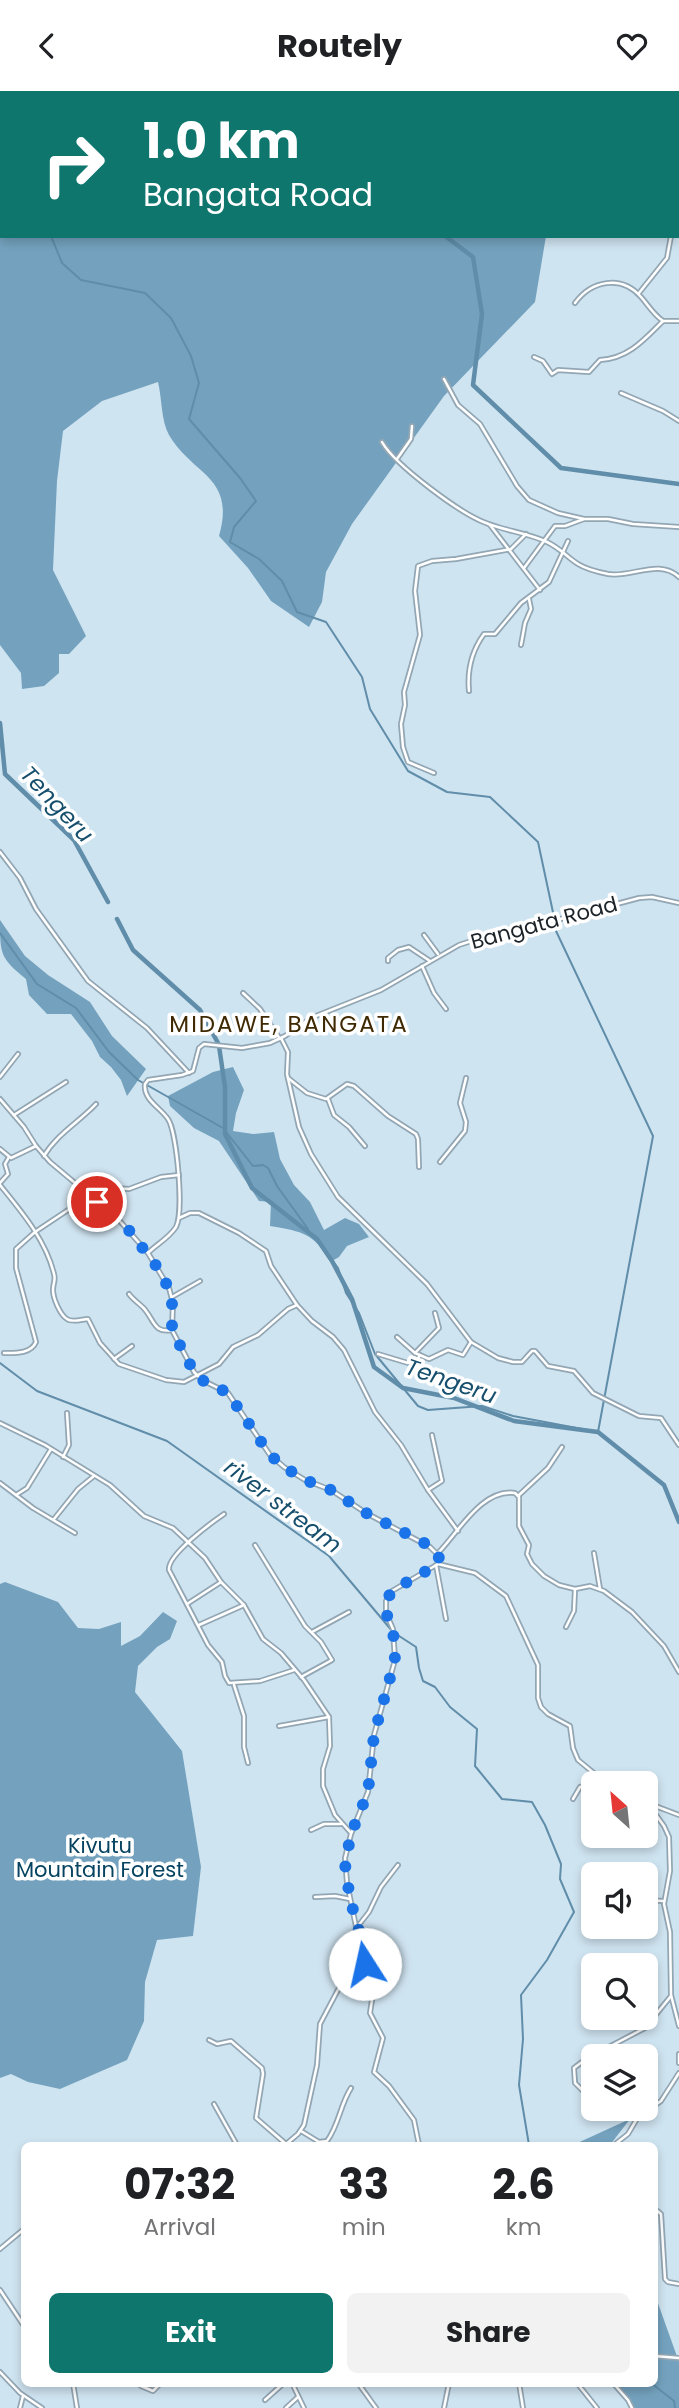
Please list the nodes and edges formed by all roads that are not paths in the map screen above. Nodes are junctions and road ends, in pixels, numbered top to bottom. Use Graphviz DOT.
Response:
graph roads {
  1 [pos="671,238"];
  2 [pos="638,294"];
  3 [pos="575,303"];
  4 [pos="663,321"];
  5 [pos="679,321"];
  6 [pos="534,357"];
  7 [pos="444,379"];
  8 [pos="621,393"];
  9 [pos="679,421"];
  10 [pos="412,426"];
  11 [pos="382,442"];
  12 [pos="396,460"];
  13 [pos="584,519"];
  14 [pos="490,525"];
  15 [pos="679,527"];
  16 [pos="526,534"];
  17 [pos="544,540"];
  18 [pos="568,541"];
  19 [pos="511,549"];
  20 [pos="564,551"];
  21 [pos="524,568"];
  22 [pos="679,577"];
  23 [pos="540,590"];
  24 [pos="530,596"];
  25 [pos="521,645"];
  26 [pos="469,691"];
  27 [pos="434,773"];
  28 [pos="0,852"];
  29 [pos="679,902"];
  30 [pos="424,935"];
  31 [pos="439,955"];
  32 [pos="388,961"];
  33 [pos="430,961"];
  34 [pos="422,966"];
  35 [pos="243,993"];
  36 [pos="446,1009"];
  37 [pos="281,1039"];
  38 [pos="18,1054"];
  39 [pos="189,1073"];
  40 [pos="0,1077"];
  41 [pos="288,1078"];
  42 [pos="466,1078"];
  43 [pos="66,1082"];
  44 [pos="0,1099"];
  45 [pos="328,1099"];
  46 [pos="96,1104"];
  47 [pos="14,1115"];
  48 [pos="36,1146"];
  49 [pos="365,1146"];
  50 [pos="0,1149"];
  51 [pos="44,1156"];
  52 [pos="9,1157"];
  53 [pos="440,1162"];
  54 [pos="419,1167"];
  55 [pos="178,1175"];
  56 [pos="0,1184"];
  57 [pos="89,1196"];
  58 [pos="95,1200"];
  59 [pos="179,1219"];
  60 [pos="35,1232"];
  61 [pos="148,1253"];
  62 [pos="200,1281"];
  63 [pos="129,1294"];
  64 [pos="172,1297"];
  65 [pos="297,1305"];
  66 [pos="435,1313"];
  67 [pos="172,1330"];
  68 [pos="397,1337"];
  69 [pos="471,1342"];
  70 [pos="132,1346"];
  71 [pos="4,1353"];
  72 [pos="415,1353"];
  73 [pos="378,1355"];
  74 [pos="420,1355"];
  75 [pos="114,1359"];
  76 [pos="197,1377"];
  77 [pos="67,1413"];
  78 [pos="0,1423"];
  79 [pos="432,1435"];
  80 [pos="679,1445"];
  81 [pos="562,1447"];
  82 [pos="51,1449"];
  83 [pos="63,1457"];
  84 [pos="94,1476"];
  85 [pos="0,1483"];
  86 [pos="428,1490"];
  87 [pos="16,1495"];
  88 [pos="518,1496"];
  89 [pos="224,1514"];
  90 [pos="52,1520"];
  91 [pos="458,1531"];
  92 [pos="75,1533"];
  93 [pos="189,1542"];
  94 [pos="255,1545"];
  95 [pos="438,1553"];
  96 [pos="594,1553"];
  97 [pos="437,1565"];
  98 [pos="221,1582"];
  99 [pos="600,1588"];
  100 [pos="575,1589"];
  101 [pos="187,1604"];
  102 [pos="244,1605"];
  103 [pos="349,1612"];
  104 [pos="446,1619"];
  105 [pos="198,1625"];
  106 [pos="566,1627"];
  107 [pos="312,1632"];
  108 [pos="294,1670"];
  109 [pos="679,1672"];
  110 [pos="301,1677"];
  111 [pos="234,1685"];
  112 [pos="329,1717"];
  113 [pos="279,1726"];
  114 [pos="248,1763"];
  115 [pos="591,1771"];
  116 [pos="581,1787"];
  117 [pos="573,1799"];
  118 [pos="658,1806"];
  119 [pos="679,1815"];
  120 [pos="658,1819"];
  121 [pos="341,1824"];
  122 [pos="311,1830"];
  123 [pos="351,1834"];
  124 [pos="398,1864"];
  125 [pos="315,1898"];
  126 [pos="350,1899"];
  127 [pos="658,1901"];
  128 [pos="664,1901"];
  129 [pos="358,1926"];
  130 [pos="357,1951"];
  131 [pos="368,1972"];
  132 [pos="354,1986"];
  133 [pos="671,1995"];
  134 [pos="679,2027"];
  135 [pos="209,2040"];
  136 [pos="614,2044"];
  137 [pos="679,2054"];
  138 [pos="581,2061"];
  139 [pos="679,2063"];
  140 [pos="679,2073"];
  141 [pos="351,2088"];
  142 [pos="581,2089"];
  143 [pos="214,2104"];
  144 [pos="301,2131"];
  145 [pos="235,2142"];
  146 [pos="282,2142"];
  147 [pos="288,2142"];
  148 [pos="418,2142"];
  149 [pos="618,2142"];
  150 [pos="658,2211"];
  151 [pos="21,2232"];
  152 [pos="0,2249"];
  153 [pos="679,2284"];
  154 [pos="0,2290"];
  155 [pos="21,2322"];
  156 [pos="658,2356"];
  157 [pos="679,2358"];
  158 [pos="0,2372"];
  159 [pos="74,2387"];
  160 [pos="280,2387"];
  161 [pos="294,2387"];
  162 [pos="361,2387"];
  163 [pos="448,2387"];
  164 [pos="520,2387"];
  165 [pos="580,2387"];
  166 [pos="617,2387"];
  167 [pos="23,2396"];
  168 [pos="298,2397"];
  169 [pos="265,2400"];
  170 [pos="20,2408"];
  171 [pos="42,2408"];
  172 [pos="76,2408"];
  173 [pos="286,2408"];
  174 [pos="304,2408"];
  175 [pos="376,2408"];
  176 [pos="444,2408"];
  177 [pos="523,2408"];
  178 [pos="597,2408"];
  179 [pos="632,2408"];
  1 -- 2 [label="street"];
  2 -- 3 [label="street"];
  2 -- 4 [label="street"];
  4 -- 5 [label="street"];
  4 -- 6 [label="street"];
  7 -- 13 [label="street"];
  8 -- 9 [label="street"];
  10 -- 12 [label="street"];
  11 -- 12 [label="street"];
  12 -- 14 [label="street"];
  13 -- 15 [label="street"];
  13 -- 17 [label="street"];
  14 -- 16 [label="street"];
  14 -- 19 [label="street"];
  16 -- 17 [label="street"];
  16 -- 19 [label="street"];
  17 -- 20 [label="street"];
  17 -- 21 [label="street"];
  18 -- 20 [label="street"];
  19 -- 21 [label="street"];
  19 -- 27 [label="street"];
  20 -- 22 [label="street"];
  20 -- 23 [label="street"];
  21 -- 23 [label="street"];
  23 -- 24 [label="street"];
  24 -- 25 [label="street"];
  24 -- 26 [label="street"];
  28 -- 39 [label="street"];
  29 -- 31 [label="street, Bangata Road"];
  30 -- 31 [label="street"];
  31 -- 33 [label="street, Bangata Road"];
  32 -- 33 [label="street"];
  33 -- 34 [label="street, Bangata Road"];
  34 -- 36 [label="street"];
  34 -- 37 [label="street, Bangata Road"];
  35 -- 37 [label="street"];
  37 -- 39 [label="street, Bangata Road"];
  37 -- 41 [label="street"];
  38 -- 40 [label="street"];
  39 -- 55 [label="street"];
  41 -- 45 [label="street"];
  41 -- 69 [label="street"];
  42 -- 53 [label="street"];
  43 -- 47 [label="street"];
  44 -- 47 [label="street"];
  45 -- 49 [label="street"];
  45 -- 54 [label="street"];
  46 -- 51 [label="street"];
  47 -- 48 [label="street"];
  48 -- 51 [label="street"];
  48 -- 52 [label="street"];
  50 -- 52 [label="street"];
  51 -- 57 [label="street"];
  52 -- 56 [label="street"];
  55 -- 58 [label="street"];
  55 -- 59 [label="street"];
  56 -- 60 [label="street"];
  57 -- 58 [label="street"];
  57 -- 60 [label="street"];
  58 -- 61 [label="street"];
  59 -- 61 [label="street"];
  59 -- 65 [label="street"];
  60 -- 71 [label="street"];
  60 -- 75 [label="street"];
  61 -- 64 [label="street"];
  62 -- 64 [label="street"];
  63 -- 67 [label="street"];
  64 -- 67 [label="street"];
  65 -- 76 [label="street"];
  65 -- 86 [label="street"];
  66 -- 72 [label="street"];
  67 -- 76 [label="street"];
  68 -- 72 [label="street"];
  69 -- 74 [label="street"];
  69 -- 80 [label="street"];
  70 -- 75 [label="street"];
  72 -- 74 [label="street"];
  73 -- 74 [label="street"];
  75 -- 76 [label="street"];
  76 -- 95 [label="street"];
  77 -- 83 [label="street"];
  78 -- 82 [label="street"];
  79 -- 86 [label="street"];
  81 -- 88 [label="street"];
  82 -- 83 [label="street"];
  82 -- 87 [label="street"];
  83 -- 84 [label="street"];
  84 -- 90 [label="street"];
  84 -- 93 [label="street"];
  85 -- 87 [label="street"];
  86 -- 91 [label="street"];
  87 -- 90 [label="street"];
  88 -- 91 [label="street"];
  88 -- 100 [label="street"];
  89 -- 93 [label="street"];
  90 -- 92 [label="street"];
  91 -- 95 [label="street"];
  93 -- 98 [label="street"];
  93 -- 101 [label="street"];
  94 -- 107 [label="street"];
  95 -- 97 [label="street"];
  96 -- 99 [label="street"];
  97 -- 104 [label="street"];
  97 -- 115 [label="street"];
  97 -- 123 [label="street"];
  98 -- 101 [label="street"];
  98 -- 102 [label="street"];
  99 -- 100 [label="street"];
  99 -- 109 [label="street"];
  100 -- 106 [label="street"];
  101 -- 105 [label="street"];
  102 -- 105 [label="street"];
  102 -- 108 [label="street"];
  103 -- 107 [label="street"];
  105 -- 111 [label="street"];
  107 -- 110 [label="street"];
  108 -- 110 [label="street"];
  108 -- 111 [label="street"];
  110 -- 112 [label="street"];
  111 -- 114 [label="street"];
  112 -- 113 [label="street"];
  112 -- 121 [label="street"];
  116 -- 117 [label="street"];
  118 -- 119 [label="street"];
  120 -- 128 [label="street"];
  121 -- 122 [label="street"];
  121 -- 123 [label="street"];
  123 -- 126 [label="street"];
  124 -- 129 [label="street"];
  125 -- 126 [label="street"];
  126 -- 129 [label="street"];
  127 -- 128 [label="street"];
  128 -- 133 [label="street"];
  129 -- 130 [label="street"];
  130 -- 131 [label="street"];
  130 -- 144 [label="street"];
  131 -- 132 [label="street"];
  131 -- 148 [label="street"];
  133 -- 134 [label="street"];
  133 -- 136 [label="street"];
  135 -- 146 [label="street"];
  137 -- 139 [label="street"];
  138 -- 142 [label="street"];
  140 -- 149 [label="street"];
  141 -- 144 [label="street"];
  143 -- 145 [label="street"];
  144 -- 147 [label="street"];
  150 -- 153 [label="street"];
  151 -- 152 [label="street"];
  154 -- 155 [label="street"];
  156 -- 157 [label="street"];
  158 -- 167 [label="street"];
  159 -- 172 [label="street"];
  160 -- 169 [label="street"];
  161 -- 168 [label="street"];
  162 -- 175 [label="street"];
  163 -- 176 [label="street"];
  164 -- 177 [label="street"];
  165 -- 178 [label="street"];
  166 -- 179 [label="street"];
  167 -- 170 [label="street"];
  167 -- 171 [label="street"];
  168 -- 173 [label="street"];
  168 -- 174 [label="street"];
}
